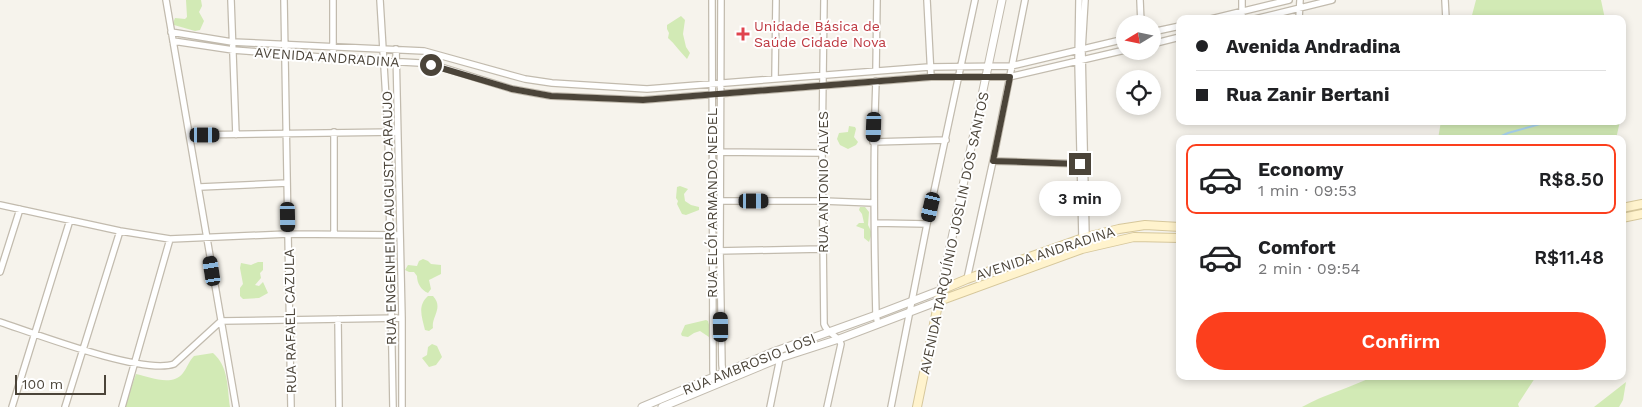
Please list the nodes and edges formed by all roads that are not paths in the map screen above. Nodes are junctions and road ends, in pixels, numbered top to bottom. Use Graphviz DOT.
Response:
graph roads {
  1 [pos="166,0"];
  2 [pos="231,0"];
  3 [pos="284,0"];
  4 [pos="334,0"];
  5 [pos="380,0"];
  6 [pos="712,0"];
  7 [pos="720,0"];
  8 [pos="776,0"];
  9 [pos="824,0"];
  10 [pos="877,0"];
  11 [pos="928,0"];
  12 [pos="975,0"];
  13 [pos="1002,0"];
  14 [pos="1025,0"];
  15 [pos="1079,0"];
  16 [pos="1085,0"];
  17 [pos="1140,0"];
  18 [pos="1242,0"];
  19 [pos="1289,0"];
  20 [pos="1300,0"];
  21 [pos="1332,0"];
  22 [pos="1445,0"];
  23 [pos="1300,8"];
  24 [pos="1242,12"];
  25 [pos="1141,15"];
  26 [pos="1229,15"];
  27 [pos="1271,15"];
  28 [pos="1299,15"];
  29 [pos="1446,15"];
  30 [pos="1176,27"];
  31 [pos="1161,30"];
  32 [pos="171,32"];
  33 [pos="1176,38"];
  34 [pos="173,41"];
  35 [pos="1116,41"];
  36 [pos="232,42"];
  37 [pos="1161,42"];
  38 [pos="284,45"];
  39 [pos="334,47"];
  40 [pos="384,48"];
  41 [pos="396,49"];
  42 [pos="233,50"];
  43 [pos="1080,50"];
  44 [pos="1116,52"];
  45 [pos="284,55"];
  46 [pos="333,58"];
  47 [pos="384,61"];
  48 [pos="1080,61"];
  49 [pos="396,62"];
  50 [pos="961,66"];
  51 [pos="989,66"];
  52 [pos="1012,66"];
  53 [pos="929,67"];
  54 [pos="876,71"];
  55 [pos="824,76"];
  56 [pos="931,77"];
  57 [pos="959,77"];
  58 [pos="986,77"];
  59 [pos="1010,77"];
  60 [pos="775,79"];
  61 [pos="876,81"];
  62 [pos="721,83"];
  63 [pos="712,84"];
  64 [pos="824,85"];
  65 [pos="721,93"];
  66 [pos="712,94"];
  67 [pos="334,132"];
  68 [pos="388,132"];
  69 [pos="397,132"];
  70 [pos="286,134"];
  71 [pos="236,135"];
  72 [pos="190,136"];
  73 [pos="946,140"];
  74 [pos="874,142"];
  75 [pos="712,152"];
  76 [pos="721,152"];
  77 [pos="822,153"];
  78 [pos="993,161"];
  79 [pos="1083,164"];
  80 [pos="287,183"];
  81 [pos="200,187"];
  82 [pos="712,201"];
  83 [pos="720,201"];
  84 [pos="823,201"];
  85 [pos="874,203"];
  86 [pos="1642,204"];
  87 [pos="0,205"];
  88 [pos="1626,207"];
  89 [pos="20,209"];
  90 [pos="1642,214"];
  91 [pos="1626,217"];
  92 [pos="70,220"];
  93 [pos="875,223"];
  94 [pos="927,224"];
  95 [pos="1176,227"];
  96 [pos="120,230"];
  97 [pos="288,234"];
  98 [pos="334,234"];
  99 [pos="390,235"];
  100 [pos="400,235"];
  101 [pos="207,237"];
  102 [pos="1084,238"];
  103 [pos="170,239"];
  104 [pos="1176,239"];
  105 [pos="822,249"];
  106 [pos="712,251"];
  107 [pos="720,251"];
  108 [pos="0,272"];
  109 [pos="967,279"];
  110 [pos="941,290"];
  111 [pos="913,301"];
  112 [pos="939,301"];
  113 [pos="910,312"];
  114 [pos="876,315"];
  115 [pos="391,318"];
  116 [pos="402,318"];
  117 [pos="289,319"];
  118 [pos="338,319"];
  119 [pos="221,321"];
  120 [pos="0,322"];
  121 [pos="878,324"];
  122 [pos="829,332"];
  123 [pos="36,334"];
  124 [pos="839,339"];
  125 [pos="83,349"];
  126 [pos="780,358"];
  127 [pos="135,363"];
  128 [pos="722,373"];
  129 [pos="713,376"];
  130 [pos="724,381"];
  131 [pos="716,384"];
  132 [pos="12,407"];
  133 [pos="65,407"];
  134 [pos="122,407"];
  135 [pos="236,407"];
  136 [pos="291,407"];
  137 [pos="339,407"];
  138 [pos="393,407"];
  139 [pos="402,407"];
  140 [pos="642,407"];
  141 [pos="662,407"];
  142 [pos="770,407"];
  143 [pos="827,407"];
  144 [pos="891,407"];
  145 [pos="917,407"];
  1 -- 32 [label="street"];
  2 -- 36 [label="street"];
  3 -- 38 [label="street, RUA RAFAEL CAZULA"];
  4 -- 39 [label="street"];
  5 -- 40 [label="street, RUA ENGENHEIRO AUGUSTO ARAUJO"];
  6 -- 63 [label="street, RUA ELÓI ARMANDO NEDEL"];
  7 -- 62 [label="street, RUA ELÓI ARMANDO NEDEL"];
  8 -- 60 [label="street"];
  9 -- 55 [label="street, RUA ANTONIO ALVES"];
  10 -- 54 [label="street"];
  11 -- 53 [label="street"];
  12 -- 50 [label="street"];
  13 -- 51 [label="street, AVENIDA TARQUÍNIO JOSLIN DOS SANTOS"];
  14 -- 52 [label="street"];
  15 -- 43 [label="street"];
  16 -- 43 [label="street"];
  17 -- 25 [label="street"];
  18 -- 24 [label="street"];
  19 -- 24 [label="street"];
  20 -- 23 [label="street"];
  21 -- 23 [label="street"];
  22 -- 29 [label="street"];
  23 -- 27 [label="street"];
  23 -- 28 [label="street"];
  24 -- 26 [label="street"];
  30 -- 31 [label="street"];
  32 -- 34 [label="street"];
  32 -- 36 [label="street"];
  33 -- 37 [label="street"];
  34 -- 42 [label="street, AVENIDA ANDRADINA"];
  34 -- 72 [label="street"];
  35 -- 43 [label="street"];
  36 -- 38 [label="street"];
  36 -- 42 [label="street"];
  38 -- 39 [label="street"];
  38 -- 45 [label="street, RUA RAFAEL CAZULA"];
  39 -- 40 [label="street"];
  39 -- 46 [label="street"];
  40 -- 41 [label="street"];
  40 -- 47 [label="street, RUA ENGENHEIRO AUGUSTO ARAUJO"];
  41 -- 49 [label="street"];
  41 -- 63 [label="street"];
  42 -- 45 [label="street, AVENIDA ANDRADINA"];
  42 -- 71 [label="street"];
  43 -- 48 [label="street"];
  43 -- 52 [label="street"];
  44 -- 48 [label="street, AVENIDA ANDRADINA"];
  45 -- 46 [label="street, AVENIDA ANDRADINA"];
  45 -- 70 [label="street, RUA RAFAEL CAZULA"];
  46 -- 47 [label="street, AVENIDA ANDRADINA"];
  47 -- 49 [label="street, AVENIDA ANDRADINA"];
  47 -- 68 [label="street, RUA ENGENHEIRO AUGUSTO ARAUJO"];
  48 -- 59 [label="street, AVENIDA ANDRADINA"];
  48 -- 79 [label="street"];
  49 -- 66 [label="street, AVENIDA ANDRADINA"];
  49 -- 69 [label="street"];
  50 -- 51 [label="street"];
  50 -- 53 [label="street"];
  50 -- 57 [label="street"];
  51 -- 52 [label="street"];
  51 -- 58 [label="street, AVENIDA TARQUÍNIO JOSLIN DOS SANTOS"];
  52 -- 59 [label="street"];
  53 -- 54 [label="street"];
  53 -- 56 [label="street"];
  54 -- 55 [label="street"];
  55 -- 60 [label="street"];
  55 -- 64 [label="street, RUA ANTONIO ALVES"];
  56 -- 57 [label="street, AVENIDA ANDRADINA"];
  56 -- 61 [label="street, AVENIDA ANDRADINA"];
  57 -- 58 [label="street, AVENIDA ANDRADINA"];
  57 -- 73 [label="street"];
  58 -- 59 [label="street, AVENIDA ANDRADINA"];
  58 -- 110 [label="street, AVENIDA TARQUÍNIO JOSLIN DOS SANTOS"];
  59 -- 78 [label="street"];
  60 -- 62 [label="street"];
  61 -- 64 [label="street, AVENIDA ANDRADINA"];
  61 -- 74 [label="street"];
  62 -- 63 [label="street"];
  62 -- 65 [label="street, RUA ELÓI ARMANDO NEDEL"];
  63 -- 66 [label="street, RUA ELÓI ARMANDO NEDEL"];
  64 -- 65 [label="street, AVENIDA ANDRADINA"];
  64 -- 77 [label="street, RUA ANTONIO ALVES"];
  65 -- 66 [label="street, AVENIDA ANDRADINA"];
  65 -- 76 [label="street, RUA ELÓI ARMANDO NEDEL"];
  66 -- 75 [label="street, RUA ELÓI ARMANDO NEDEL"];
  67 -- 68 [label="street"];
  67 -- 70 [label="street"];
  67 -- 98 [label="street"];
  68 -- 69 [label="street"];
  68 -- 99 [label="street, RUA ENGENHEIRO AUGUSTO ARAUJO"];
  69 -- 100 [label="street"];
  70 -- 71 [label="street"];
  70 -- 80 [label="street, RUA RAFAEL CAZULA"];
  71 -- 72 [label="street"];
  72 -- 81 [label="street"];
  73 -- 74 [label="street"];
  73 -- 94 [label="street"];
  74 -- 85 [label="street"];
  75 -- 76 [label="street"];
  75 -- 82 [label="street, RUA ELÓI ARMANDO NEDEL"];
  76 -- 77 [label="street"];
  76 -- 83 [label="street, RUA ELÓI ARMANDO NEDEL"];
  77 -- 84 [label="street, RUA ANTONIO ALVES"];
  78 -- 79 [label="street"];
  78 -- 109 [label="street"];
  79 -- 102 [label="street"];
  80 -- 81 [label="street"];
  80 -- 97 [label="street, RUA RAFAEL CAZULA"];
  81 -- 101 [label="street"];
  82 -- 83 [label="street"];
  82 -- 106 [label="street, RUA ELÓI ARMANDO NEDEL"];
  83 -- 84 [label="street"];
  83 -- 107 [label="street, RUA ELÓI ARMANDO NEDEL"];
  84 -- 85 [label="street"];
  84 -- 105 [label="street, RUA ANTONIO ALVES"];
  85 -- 93 [label="street"];
  86 -- 88 [label="main road"];
  87 -- 89 [label="street"];
  89 -- 92 [label="street"];
  89 -- 108 [label="street"];
  90 -- 91 [label="main road"];
  92 -- 96 [label="street"];
  92 -- 123 [label="street"];
  93 -- 94 [label="street"];
  93 -- 114 [label="street"];
  94 -- 111 [label="street"];
  95 -- 102 [label="main road, AVENIDA ANDRADINA"];
  96 -- 103 [label="street"];
  96 -- 125 [label="street"];
  97 -- 98 [label="street"];
  97 -- 101 [label="street"];
  97 -- 117 [label="street, RUA RAFAEL CAZULA"];
  98 -- 99 [label="street"];
  99 -- 100 [label="street"];
  99 -- 115 [label="street, RUA ENGENHEIRO AUGUSTO ARAUJO"];
  100 -- 116 [label="street"];
  101 -- 103 [label="street"];
  101 -- 119 [label="street"];
  102 -- 109 [label="main road, AVENIDA ANDRADINA"];
  103 -- 127 [label="street"];
  104 -- 112 [label="main road, AVENIDA ANDRADINA"];
  105 -- 107 [label="street"];
  105 -- 122 [label="street, RUA ANTONIO ALVES"];
  106 -- 107 [label="street"];
  106 -- 129 [label="street, RUA ELÓI ARMANDO NEDEL"];
  107 -- 128 [label="street, RUA ELÓI ARMANDO NEDEL"];
  109 -- 110 [label="main road, AVENIDA ANDRADINA"];
  110 -- 111 [label="street, RUA AMBROSIO LOSI"];
  110 -- 112 [label="main road, AVENIDA TARQUÍNIO JOSLIN DOS SANTOS"];
  111 -- 113 [label="street"];
  111 -- 114 [label="street, RUA AMBROSIO LOSI"];
  112 -- 113 [label="street, RUA AMBROSIO LOSI"];
  112 -- 145 [label="main road, AVENIDA TARQUÍNIO JOSLIN DOS SANTOS"];
  113 -- 121 [label="street, RUA AMBROSIO LOSI"];
  113 -- 144 [label="street"];
  114 -- 121 [label="street"];
  114 -- 122 [label="street, RUA AMBROSIO LOSI"];
  115 -- 116 [label="street"];
  115 -- 118 [label="street"];
  115 -- 138 [label="street, RUA ENGENHEIRO AUGUSTO ARAUJO"];
  116 -- 139 [label="street"];
  117 -- 118 [label="street"];
  117 -- 119 [label="street"];
  117 -- 136 [label="street, RUA RAFAEL CAZULA"];
  118 -- 137 [label="street"];
  119 -- 127 [label="street"];
  119 -- 135 [label="street"];
  120 -- 123 [label="street"];
  121 -- 124 [label="street, RUA AMBROSIO LOSI"];
  122 -- 124 [label="street"];
  122 -- 128 [label="street, RUA AMBROSIO LOSI"];
  123 -- 125 [label="street"];
  123 -- 132 [label="street"];
  124 -- 126 [label="street, RUA AMBROSIO LOSI"];
  124 -- 143 [label="street"];
  125 -- 127 [label="street"];
  125 -- 133 [label="street"];
  126 -- 130 [label="street, RUA AMBROSIO LOSI"];
  126 -- 142 [label="street"];
  127 -- 134 [label="street"];
  128 -- 129 [label="street, RUA AMBROSIO LOSI"];
  128 -- 130 [label="street, RUA ELÓI ARMANDO NEDEL"];
  129 -- 131 [label="street"];
  129 -- 140 [label="street, RUA AMBROSIO LOSI"];
  130 -- 131 [label="street, RUA AMBROSIO LOSI"];
  131 -- 141 [label="street, RUA AMBROSIO LOSI"];
}
